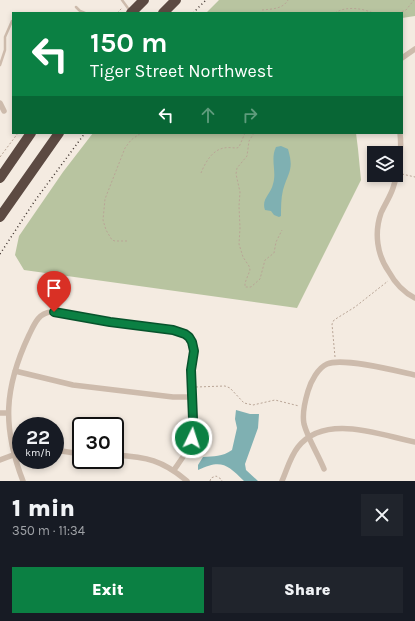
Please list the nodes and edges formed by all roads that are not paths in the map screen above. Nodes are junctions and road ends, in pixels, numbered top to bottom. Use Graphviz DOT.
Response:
graph roads {
  1 [pos="122,0"];
  2 [pos="144,0"];
  3 [pos="176,0"];
  4 [pos="76,7"];
  5 [pos="82,12"];
  6 [pos="131,12"];
  7 [pos="133,12"];
  8 [pos="164,12"];
  9 [pos="12,21"];
  10 [pos="415,48"];
  11 [pos="403,57"];
  12 [pos="0,65"];
  13 [pos="0,103"];
  14 [pos="4,111"];
  15 [pos="30,134"];
  16 [pos="58,134"];
  17 [pos="400,134"];
  18 [pos="400,146"];
  19 [pos="1,174"];
  20 [pos="394,182"];
  21 [pos="0,217"];
  22 [pos="415,298"];
  23 [pos="16,370"];
  24 [pos="415,375"];
  25 [pos="192,397"];
  26 [pos="0,413"];
  27 [pos="8,413"];
  28 [pos="310,437"];
  29 [pos="415,442"];
  30 [pos="12,449"];
  31 [pos="12,454"];
  32 [pos="124,455"];
  33 [pos="0,460"];
  34 [pos="19,469"];
  35 [pos="324,469"];
  36 [pos="174,470"];
  37 [pos="23,481"];
  38 [pos="187,481"];
  39 [pos="282,481"];
  1 -- 6 [label="lane"];
  2 -- 7 [label="highway"];
  3 -- 8 [label="highway"];
  4 -- 5 [label="lane"];
  9 -- 12 [label="lane"];
  10 -- 11 [label="street"];
  13 -- 14 [label="street"];
  15 -- 19 [label="highway"];
  16 -- 21 [label="highway"];
  17 -- 18 [label="street"];
  20 -- 22 [label="street"];
  23 -- 25 [label="street"];
  23 -- 25 [label="street"];
  23 -- 27 [label="street"];
  24 -- 28 [label="street"];
  25 -- 36 [label="street"];
  26 -- 27 [label="street"];
  27 -- 30 [label="street"];
  28 -- 29 [label="street"];
  28 -- 35 [label="street"];
  28 -- 39 [label="street"];
  31 -- 33 [label="street"];
  32 -- 36 [label="street"];
  34 -- 37 [label="street"];
  36 -- 38 [label="street"];
}
